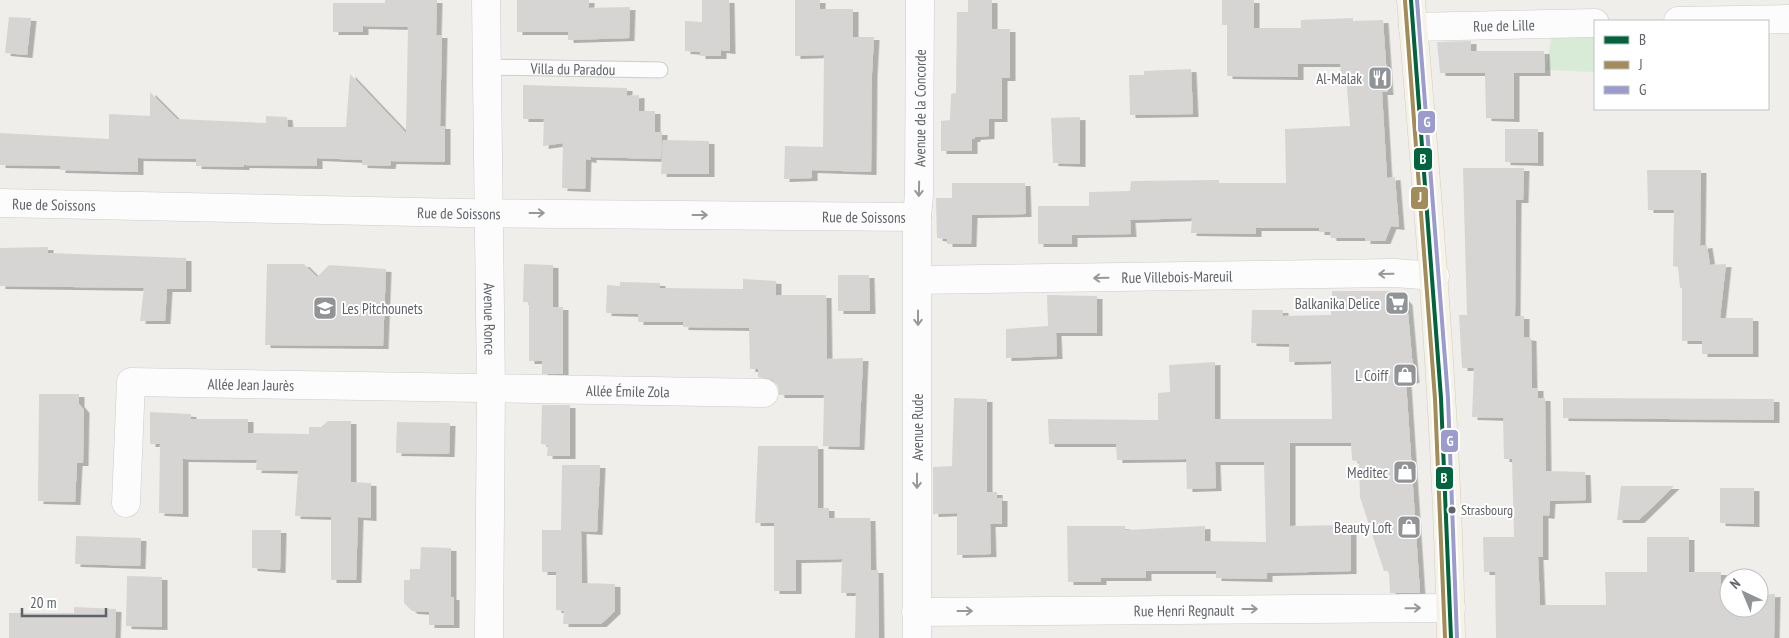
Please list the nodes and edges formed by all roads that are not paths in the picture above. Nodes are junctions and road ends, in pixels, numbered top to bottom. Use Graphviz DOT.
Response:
graph roads {
  1 [pos="486,0"];
  2 [pos="920,0"];
  3 [pos="1412,13"];
  4 [pos="1789,19"];
  5 [pos="1734,20"];
  6 [pos="1594,23"];
  7 [pos="487,67"];
  8 [pos="660,70"];
  9 [pos="0,203"];
  10 [pos="488,213"];
  11 [pos="917,217"];
  12 [pos="1435,276"];
  13 [pos="918,280"];
  14 [pos="491,388"];
  15 [pos="764,393"];
  16 [pos="126,503"];
  17 [pos="1450,608"];
  18 [pos="916,625"];
  19 [pos="489,638"];
  20 [pos="1451,638"];
  1 -- 7 [label="street, Avenue Ronce"];
  2 -- 11 [label="street, Avenue de la Concorde, one-way"];
  3 -- 6 [label="street, Rue de Lille"];
  3 -- 12 [label="main road"];
  4 -- 5 [label="street"];
  7 -- 8 [label="lane, Villa du Paradou"];
  7 -- 10 [label="street, Avenue Ronce"];
  9 -- 10 [label="street, Rue de Soissons"];
  10 -- 11 [label="street, Rue de Soissons, one-way"];
  10 -- 14 [label="street, Avenue Ronce"];
  11 -- 13 [label="street, Avenue Rude"];
  12 -- 13 [label="street, Rue Villebois-Mareuil, one-way"];
  12 -- 17 [label="main road"];
  13 -- 18 [label="street, Avenue Rude, one-way"];
  14 -- 15 [label="street, Allée Émile Zola"];
  14 -- 16 [label="street, Allée Jean Jaurès"];
  14 -- 19 [label="street, Avenue Ronce"];
  18 -- 17 [label="street, Rue Henri Regnault, one-way"];
  17 -- 20 [label="main road"];
}
